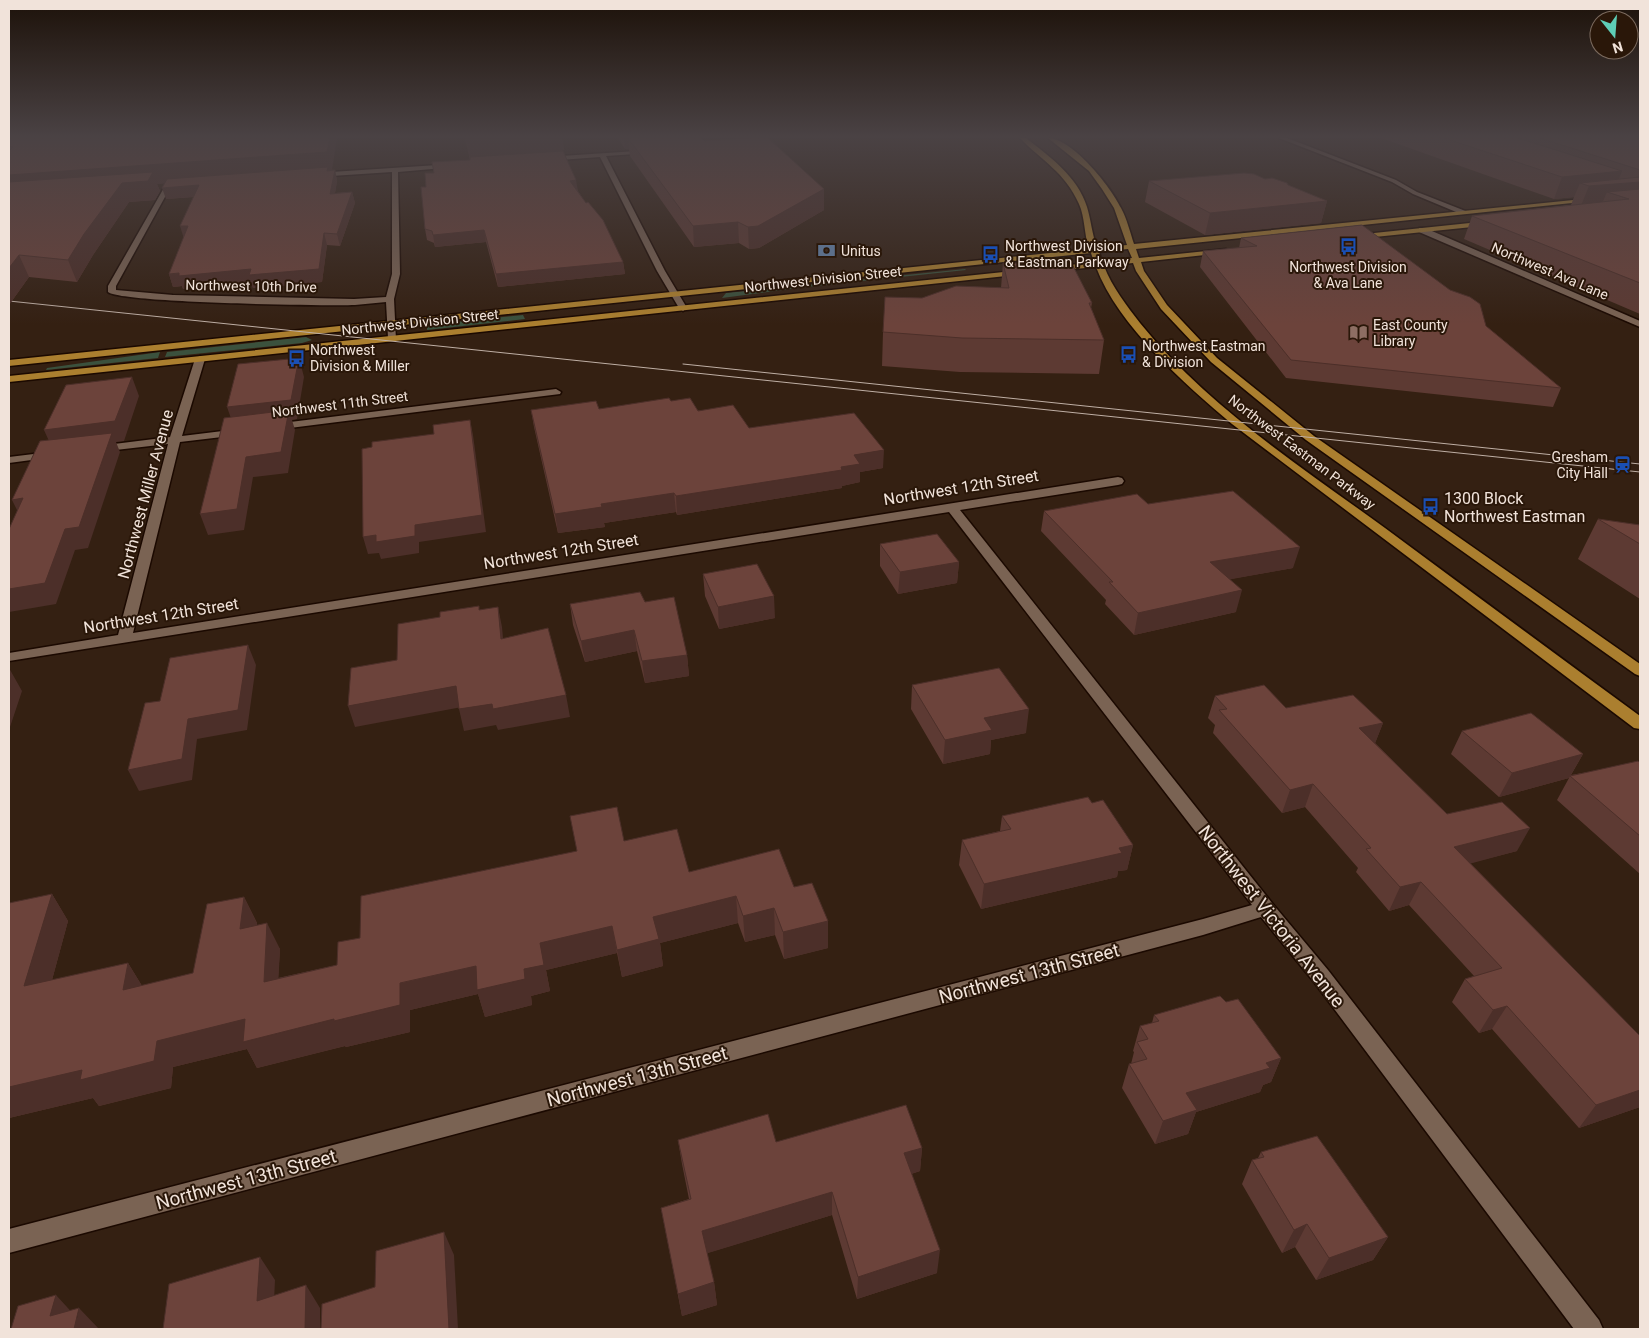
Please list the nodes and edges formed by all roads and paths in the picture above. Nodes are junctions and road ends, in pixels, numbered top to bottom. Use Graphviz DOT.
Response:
graph roads {
  1 [pos="160,200"];
  2 [pos="395,200"];
  3 [pos="626,200"];
  4 [pos="1080,200"];
  5 [pos="1113,200"];
  6 [pos="1434,200"];
  7 [pos="1577,200"];
  8 [pos="1464,212"];
  9 [pos="1501,222"];
  10 [pos="1422,230"];
  11 [pos="1346,238"];
  12 [pos="1131,247"];
  13 [pos="1231,250"];
  14 [pos="1094,251"];
  15 [pos="1136,260"];
  16 [pos="1099,264"];
  17 [pos="1047,270"];
  18 [pos="1027,272"];
  19 [pos="674,294"];
  20 [pos="390,299"];
  21 [pos="683,308"];
  22 [pos="392,323"];
  23 [pos="1640,324"];
  24 [pos="393,338"];
  25 [pos="200,359"];
  26 [pos="9,363"];
  27 [pos="9,379"];
  28 [pos="556,392"];
  29 [pos="175,440"];
  30 [pos="88,450"];
  31 [pos="60,454"];
  32 [pos="9,460"];
  33 [pos="1118,481"];
  34 [pos="951,506"];
  35 [pos="124,639"];
  36 [pos="9,657"];
  37 [pos="1640,671"];
  38 [pos="1640,724"];
  39 [pos="1265,908"];
  40 [pos="9,1242"];
  41 [pos="1590,1329"];
  1 -- 20 [label="street, Northwest 10th Drive"];
  2 -- 20 [label="street"];
  3 -- 19 [label="street"];
  4 -- 14 [label="main road, Northwest Eastman Parkway"];
  5 -- 12 [label="main road, Northwest Eastman Parkway"];
  6 -- 8 [label="street"];
  7 -- 8 [label="main road, Northwest Division Street"];
  8 -- 12 [label="main road, Northwest Division Street"];
  9 -- 10 [label="main road"];
  10 -- 11 [label="main road"];
  10 -- 23 [label="street, Northwest Ava Lane"];
  12 -- 14 [label="main road, Northwest Division Street"];
  12 -- 15 [label="main road, Northwest Eastman Parkway"];
  13 -- 15 [label="main road"];
  14 -- 16 [label="main road, Northwest Eastman Parkway"];
  14 -- 19 [label="main road, Northwest Division Street"];
  15 -- 16 [label="main road"];
  15 -- 37 [label="main road, Northwest Eastman Parkway"];
  16 -- 17 [label="main road"];
  16 -- 38 [label="main road, Northwest Eastman Parkway"];
  18 -- 21 [label="main road, Northwest Division Street"];
  19 -- 21 [label="street"];
  19 -- 22 [label="main road, Northwest Division Street"];
  20 -- 22 [label="street"];
  21 -- 24 [label="main road, Northwest Division Street"];
  22 -- 24 [label="street"];
  22 -- 26 [label="main road, Northwest Division Street"];
  24 -- 25 [label="main road, Northwest Division Street"];
  25 -- 27 [label="main road, Northwest Division Street"];
  25 -- 29 [label="street, Northwest Miller Avenue"];
  28 -- 29 [label="street, Northwest 11th Street"];
  29 -- 30 [label="street, Northwest 11th Street"];
  29 -- 35 [label="street, Northwest Miller Avenue"];
  31 -- 32 [label="street"];
  33 -- 34 [label="street, Northwest 12th Street"];
  34 -- 35 [label="street, Northwest 12th Street"];
  34 -- 39 [label="street, Northwest Victoria Avenue"];
  35 -- 36 [label="street, Northwest 12th Street"];
  39 -- 40 [label="street, Northwest 13th Street"];
  39 -- 41 [label="street, Northwest Victoria Avenue"];
}
